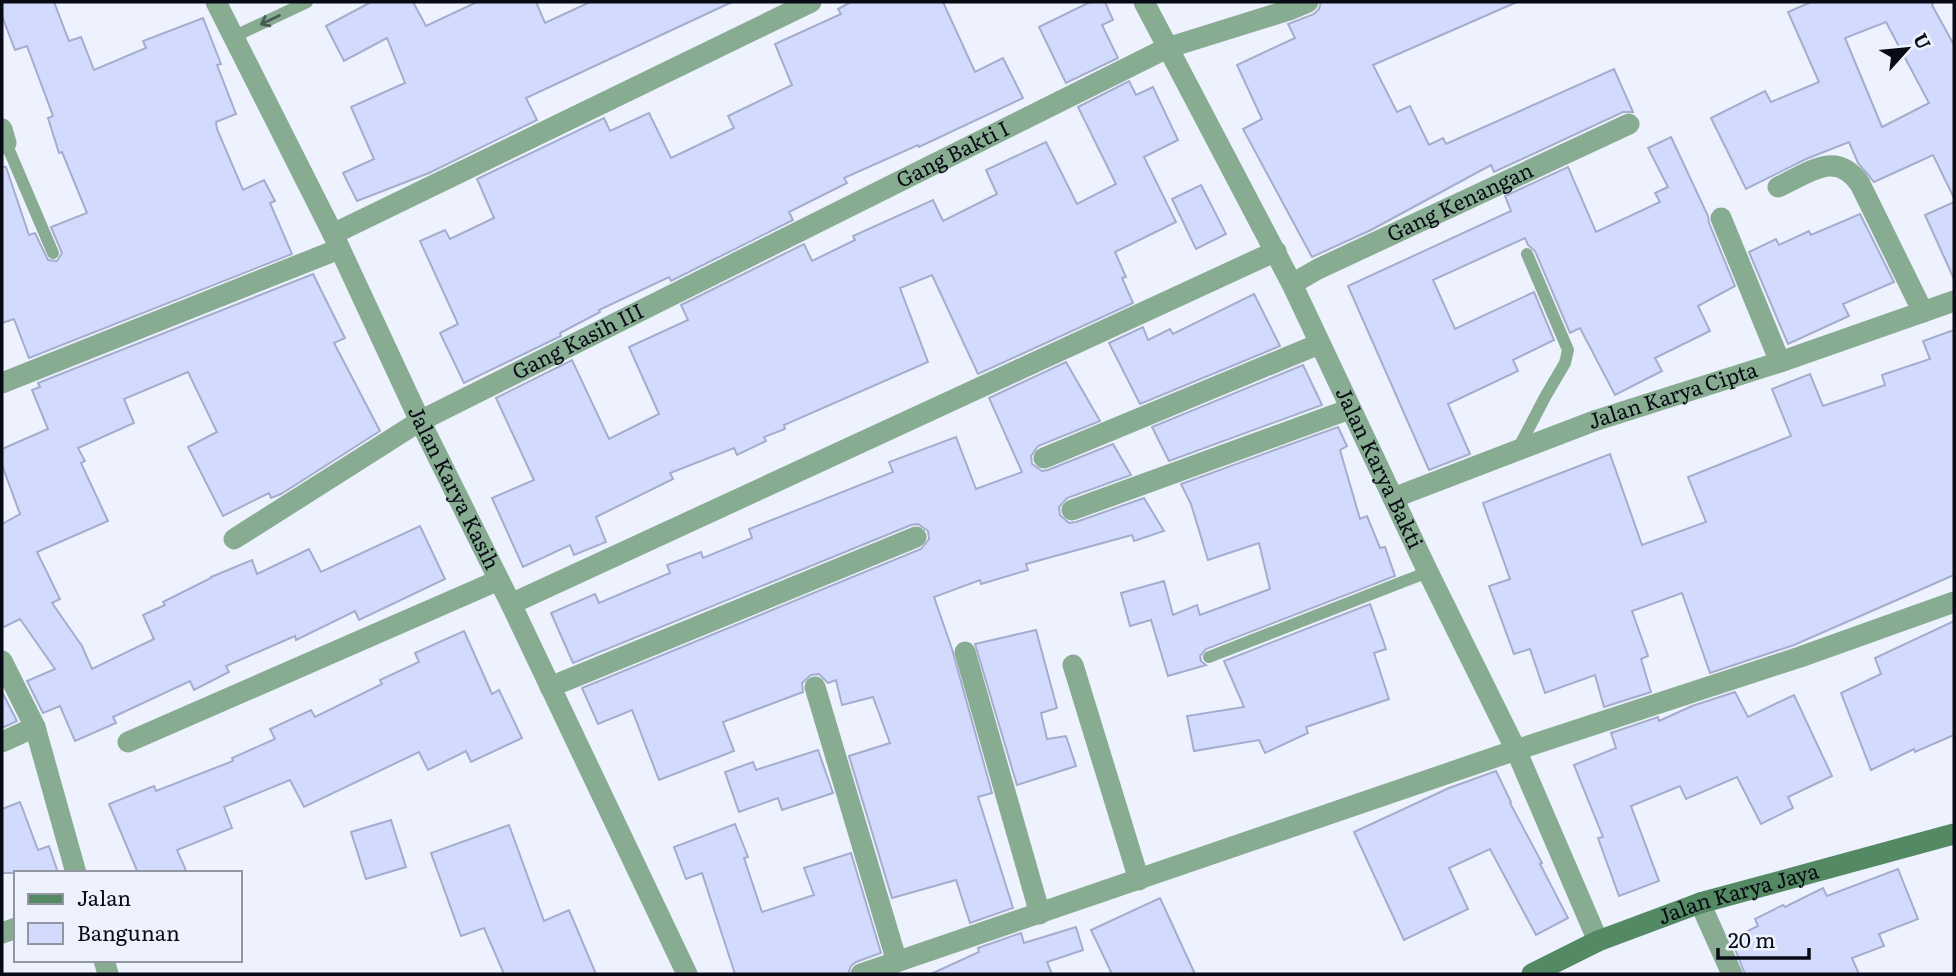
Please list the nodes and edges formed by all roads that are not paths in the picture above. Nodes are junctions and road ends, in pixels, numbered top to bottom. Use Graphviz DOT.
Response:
graph roads {
  1 [pos="216,2"];
  2 [pos="307,2"];
  3 [pos="811,2"];
  4 [pos="1144,2"];
  5 [pos="1308,2"];
  6 [pos="233,37"];
  7 [pos="1167,48"];
  8 [pos="1629,124"];
  9 [pos="3,139"];
  10 [pos="1778,187"];
  11 [pos="1721,218"];
  12 [pos="336,242"];
  13 [pos="1276,251"];
  14 [pos="53,253"];
  15 [pos="1527,254"];
  16 [pos="738,262"];
  17 [pos="1292,284"];
  18 [pos="1954,301"];
  19 [pos="1923,312"];
  20 [pos="1319,344"];
  21 [pos="1780,362"];
  22 [pos="2,383"];
  23 [pos="1350,409"];
  24 [pos="420,421"];
  25 [pos="1517,451"];
  26 [pos="1044,458"];
  27 [pos="1393,498"];
  28 [pos="1073,510"];
  29 [pos="916,537"];
  30 [pos="234,538"];
  31 [pos="1428,572"];
  32 [pos="499,580"];
  33 [pos="1954,602"];
  34 [pos="511,604"];
  35 [pos="965,652"];
  36 [pos="1209,657"];
  37 [pos="2,661"];
  38 [pos="1073,665"];
  39 [pos="550,687"];
  40 [pos="815,687"];
  41 [pos="34,727"];
  42 [pos="2,742"];
  43 [pos="128,742"];
  44 [pos="1516,750"];
  45 [pos="1954,834"];
  46 [pos="75,871"];
  47 [pos="1139,880"];
  48 [pos="1700,903"];
  49 [pos="1040,914"];
  50 [pos="1598,941"];
  51 [pos="897,962"];
  52 [pos="687,974"];
  53 [pos="861,974"];
  54 [pos="1532,974"];
  55 [pos="1732,974"];
  1 -- 6 [label="street, Jalan Karya Kasih"];
  2 -- 6 [label="lane, one-way"];
  3 -- 12 [label="street"];
  4 -- 7 [label="street, Jalan Karya Bakti"];
  5 -- 7 [label="street, Gang Bakti I"];
  6 -- 12 [label="street, Jalan Karya Kasih"];
  7 -- 13 [label="street, Jalan Karya Bakti"];
  7 -- 16 [label="street, Gang Bakti I"];
  8 -- 17 [label="street, Gang Kenangan"];
  9 -- 14 [label="lane"];
  10 -- 19 [label="street"];
  11 -- 21 [label="street"];
  12 -- 22 [label="street"];
  12 -- 24 [label="street, Jalan Karya Kasih"];
  13 -- 17 [label="street, Jalan Karya Bakti"];
  13 -- 34 [label="street"];
  15 -- 25 [label="lane"];
  16 -- 24 [label="street, Gang Kasih III"];
  17 -- 20 [label="street, Jalan Karya Bakti"];
  18 -- 19 [label="street, Jalan Karya Cipta"];
  19 -- 21 [label="street, Jalan Karya Cipta"];
  20 -- 23 [label="street, Jalan Karya Bakti"];
  20 -- 26 [label="street"];
  21 -- 25 [label="street, Jalan Karya Cipta"];
  23 -- 27 [label="street, Jalan Karya Bakti"];
  23 -- 28 [label="street"];
  24 -- 30 [label="street, Gang Kasih III"];
  24 -- 32 [label="street, Jalan Karya Kasih"];
  25 -- 27 [label="street, Jalan Karya Cipta"];
  27 -- 31 [label="street, Jalan Karya Bakti"];
  29 -- 39 [label="street"];
  31 -- 36 [label="lane"];
  31 -- 44 [label="street, Jalan Karya Bakti"];
  32 -- 34 [label="street, Jalan Karya Kasih"];
  32 -- 43 [label="street"];
  33 -- 44 [label="street"];
  34 -- 39 [label="street, Jalan Karya Kasih"];
  35 -- 49 [label="street"];
  37 -- 41 [label="street"];
  38 -- 47 [label="street"];
  39 -- 52 [label="street, Jalan Karya Kasih"];
  40 -- 51 [label="street"];
  41 -- 42 [label="street"];
  41 -- 46 [label="street"];
  44 -- 47 [label="street"];
  44 -- 50 [label="street, Jalan Karya Bakti"];
  45 -- 48 [label="main road, Jalan Karya Jaya"];
  47 -- 49 [label="street"];
  48 -- 50 [label="main road, Jalan Karya Jaya"];
  48 -- 55 [label="street"];
  49 -- 51 [label="street"];
  50 -- 54 [label="main road, Jalan Karya Jaya"];
  51 -- 53 [label="street"];
}
